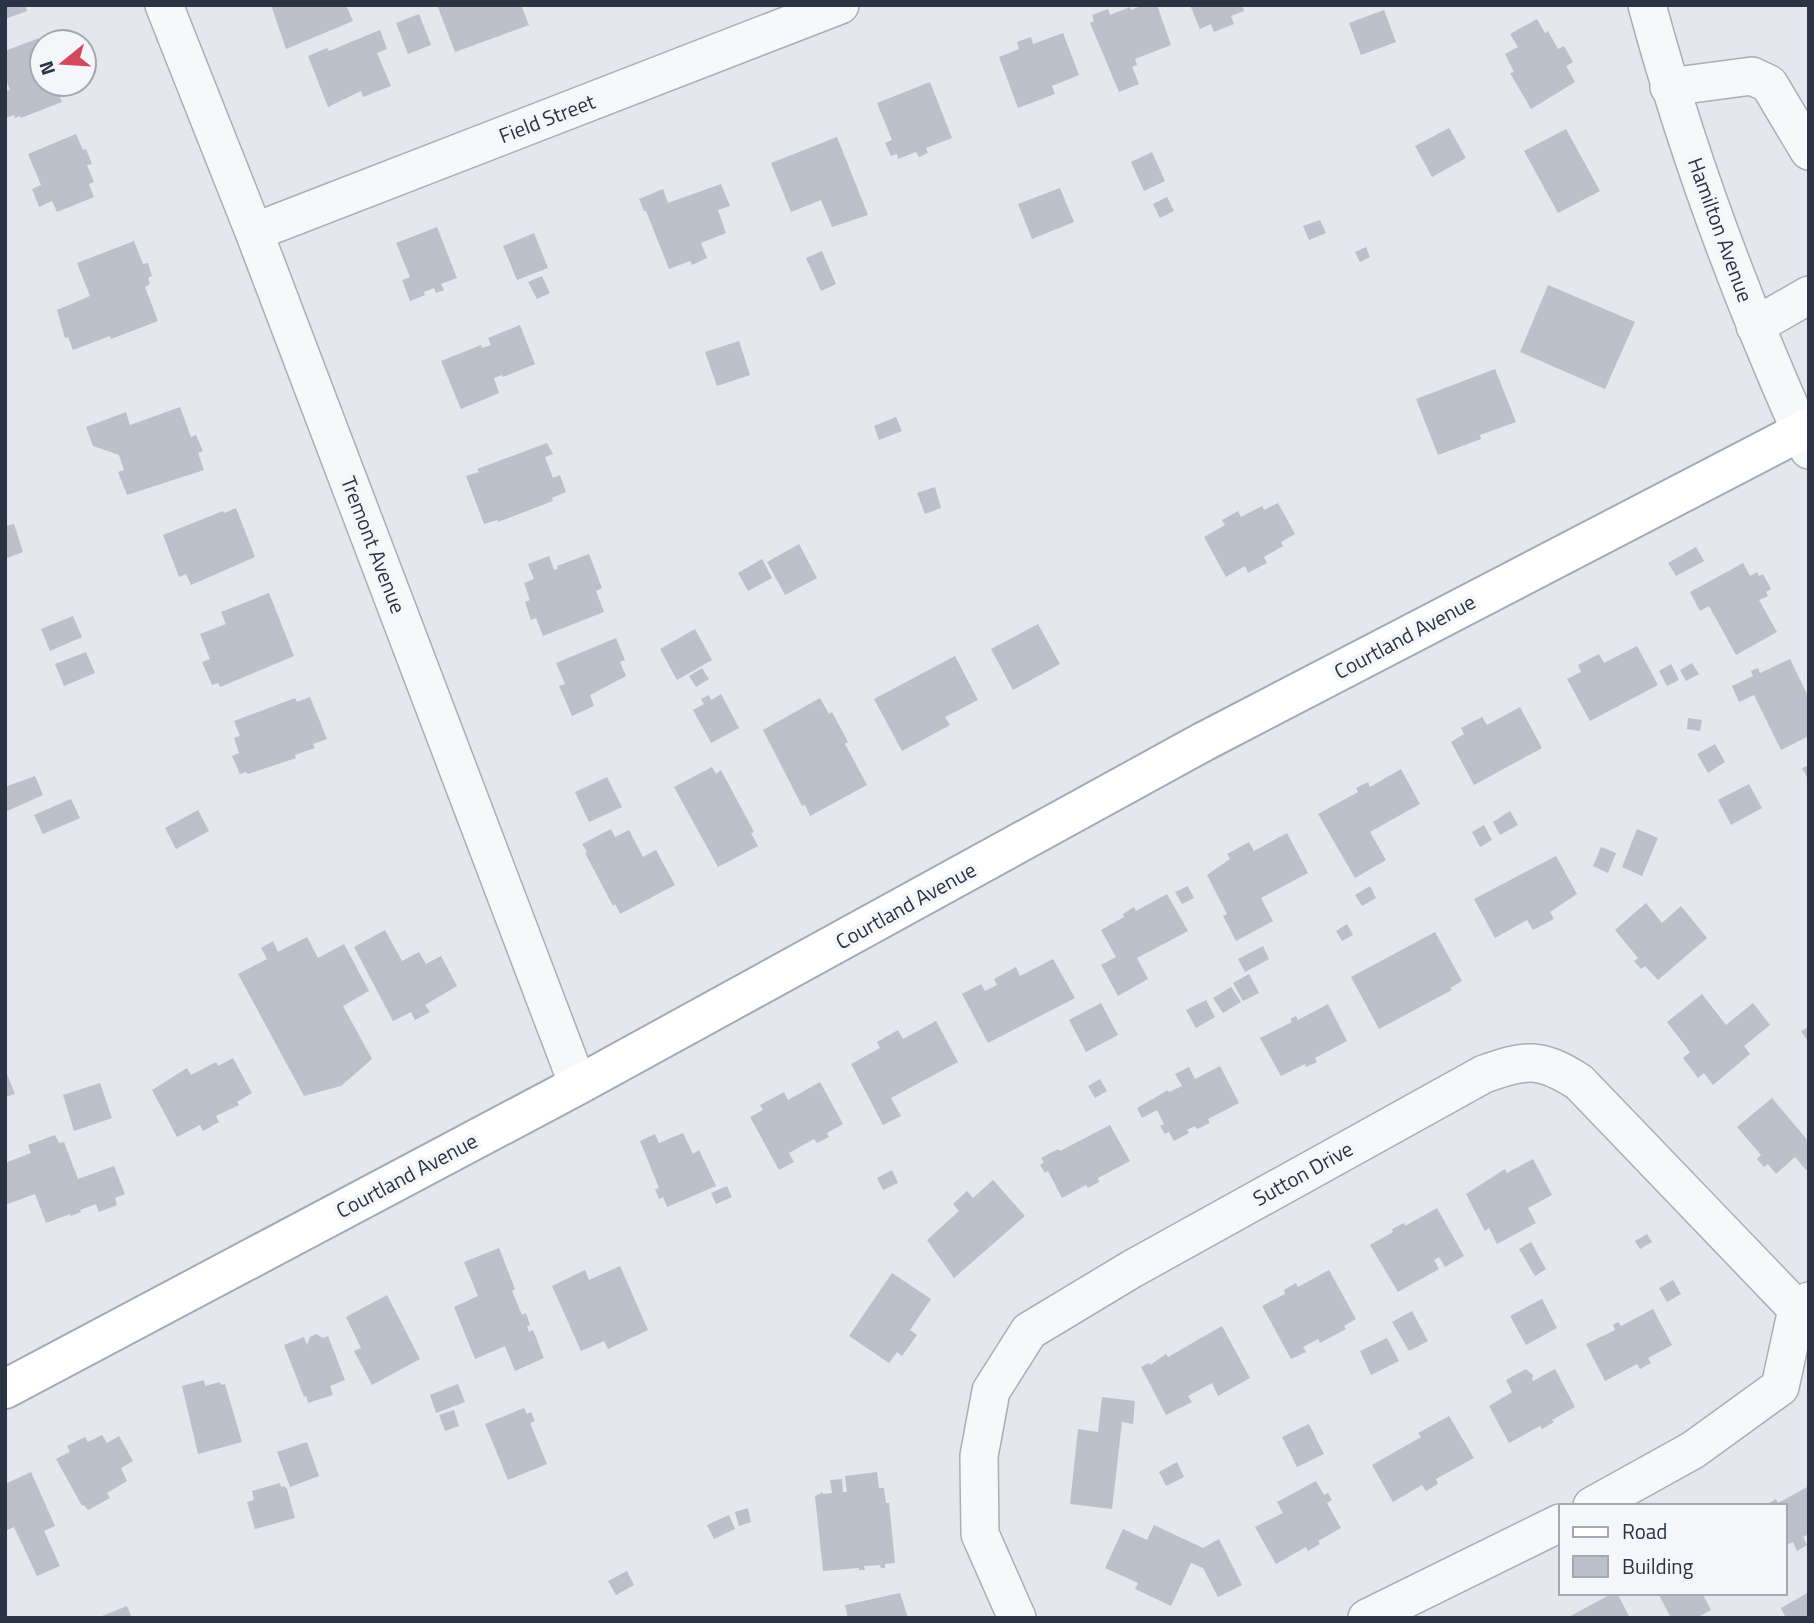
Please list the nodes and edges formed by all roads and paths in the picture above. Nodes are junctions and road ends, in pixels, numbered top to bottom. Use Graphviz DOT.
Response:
graph roads {
  1 [pos="164,5"];
  2 [pos="840,5"];
  3 [pos="1647,5"];
  4 [pos="1669,87"];
  5 [pos="1809,151"];
  6 [pos="254,232"];
  7 [pos="1809,295"];
  8 [pos="1755,326"];
  9 [pos="1806,436"];
  10 [pos="578,1085"];
  11 [pos="1803,1305"];
  12 [pos="5,1389"];
  13 [pos="1596,1504"];
  14 [pos="1559,1523"];
  15 [pos="1017,1618"];
  16 [pos="1367,1618"];
  1 -- 6 [label="street, Tremont Avenue"];
  2 -- 6 [label="street, Field Street"];
  3 -- 4 [label="street, Hamilton Avenue"];
  4 -- 5 [label="street"];
  4 -- 8 [label="street, Hamilton Avenue"];
  6 -- 10 [label="street, Tremont Avenue"];
  7 -- 8 [label="street"];
  8 -- 9 [label="street, Hamilton Avenue"];
  9 -- 10 [label="main road, Courtland Avenue"];
  10 -- 12 [label="main road, Courtland Avenue"];
  11 -- 13 [label="street, Sutton Drive"];
  11 -- 15 [label="street, Sutton Drive"];
  14 -- 16 [label="street"];
}
